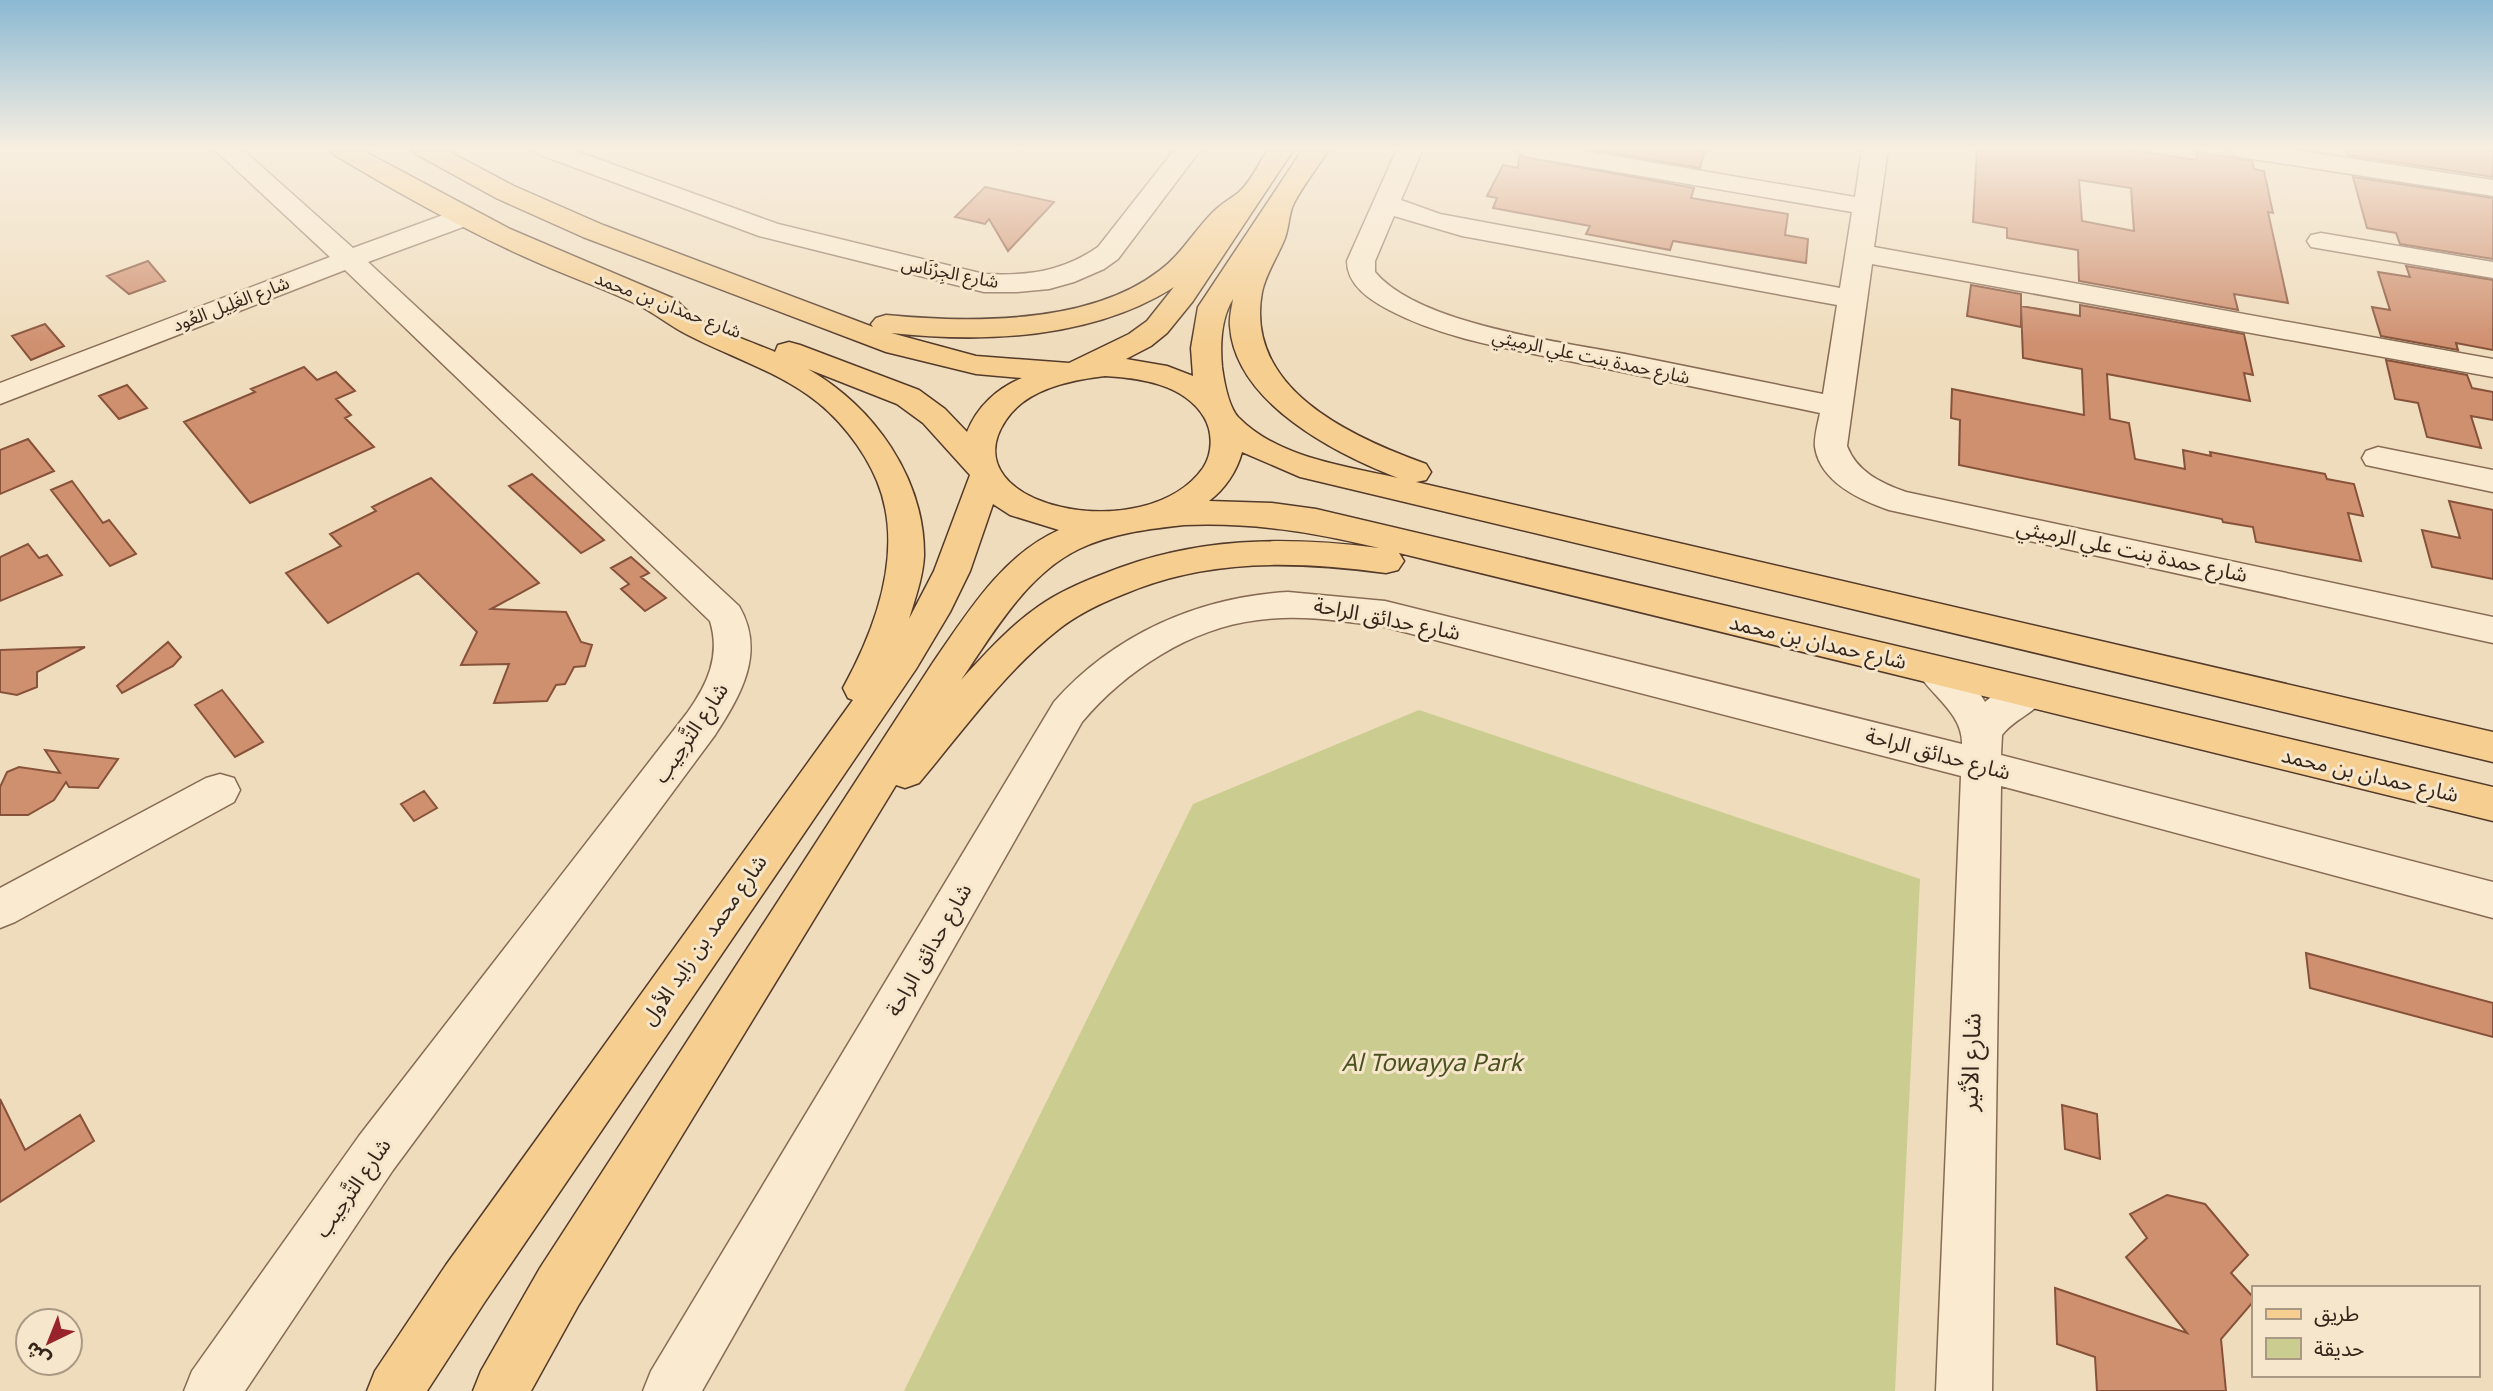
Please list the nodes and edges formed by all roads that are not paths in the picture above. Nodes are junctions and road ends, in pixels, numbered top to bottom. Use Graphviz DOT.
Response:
graph roads {
  1 [pos="300,214"];
  2 [pos="458,214"];
  3 [pos="554,214"];
  4 [pos="734,214"];
  5 [pos="1138,214"];
  6 [pos="1225,214"];
  7 [pos="1235,214"];
  8 [pos="1274,214"];
  9 [pos="1278,214"];
  10 [pos="1381,214"];
  11 [pos="1414,214"];
  12 [pos="1866,214"];
  13 [pos="464,217"];
  14 [pos="2321,241"];
  15 [pos="1860,253"];
  16 [pos="349,258"];
  17 [pos="2493,270"];
  18 [pos="645,298"];
  19 [pos="1853,299"];
  20 [pos="811,315"];
  21 [pos="2493,368"];
  22 [pos="1075,370"];
  23 [pos="0,394"];
  24 [pos="1837,407"];
  25 [pos="1223,419"];
  26 [pos="2378,458"];
  27 [pos="985,472"];
  28 [pos="2493,481"];
  29 [pos="1135,520"];
  30 [pos="1673,555"];
  31 [pos="1646,602"];
  32 [pos="2493,630"];
  33 [pos="1935,670"];
  34 [pos="2028,694"];
  35 [pos="2493,747"];
  36 [pos="1981,750"];
  37 [pos="220,790"];
  38 [pos="2493,804"];
  39 [pos="750,874"];
  40 [pos="2493,900"];
  41 [pos="803,903"];
  42 [pos="0,909"];
  43 [pos="212,1391"];
  44 [pos="395,1391"];
  45 [pos="501,1391"];
  46 [pos="671,1391"];
  47 [pos="1964,1391"];
  1 -- 16 [label="street, شارع التَّرحِيب"];
  2 -- 13 [label="main road, شارع حمدان بن محمد"];
  3 -- 20 [label="main road"];
  4 -- 5 [label="street, شارع الجِرْنَاس"];
  6 -- 20 [label="main road"];
  7 -- 22 [label="main road"];
  8 -- 25 [label="main road"];
  9 -- 30 [label="main road"];
  10 -- 24 [label="street, شارع حمدة بنت علي الرميثي"];
  11 -- 19 [label="street"];
  12 -- 15 [label="street, شارع حمدة بنت علي الرميثي"];
  13 -- 16 [label="street, شارع الغَلِيل العُود"];
  13 -- 18 [label="main road, شارع حمدان بن محمد"];
  14 -- 17 [label="street"];
  15 -- 19 [label="street, شارع حمدة بنت علي الرميثي"];
  15 -- 21 [label="street"];
  16 -- 23 [label="street, شارع الغَلِيل العُود"];
  16 -- 43 [label="street, شارع التَّرحِيب"];
  18 -- 27 [label="main road, شارع حمدان بن محمد"];
  18 -- 39 [label="main road"];
  19 -- 24 [label="street, شارع حمدة بنت علي الرميثي"];
  20 -- 22 [label="main road"];
  22 -- 25 [label="main road"];
  22 -- 27 [label="main road"];
  24 -- 32 [label="street, شارع حمدة بنت علي الرميثي"];
  25 -- 29 [label="main road"];
  25 -- 30 [label="main road"];
  26 -- 28 [label="street"];
  27 -- 29 [label="main road"];
  27 -- 39 [label="main road, شارع محمد بن زايد الأول"];
  29 -- 31 [label="main road, شارع حمدان بن محمد"];
  29 -- 41 [label="main road"];
  30 -- 35 [label="main road"];
  31 -- 33 [label="main road, شارع حمدان بن محمد"];
  31 -- 41 [label="main road"];
  33 -- 34 [label="main road, شارع حمدان بن محمد"];
  33 -- 36 [label="street"];
  34 -- 36 [label="street"];
  34 -- 38 [label="main road, شارع حمدان بن محمد"];
  36 -- 40 [label="street, شارع حدائق الراحة"];
  36 -- 46 [label="street, شارع حدائق الراحة"];
  36 -- 47 [label="street, شارع الأثير"];
  37 -- 42 [label="street"];
  39 -- 44 [label="main road, شارع محمد بن زايد الأول"];
  41 -- 45 [label="main road"];
}
